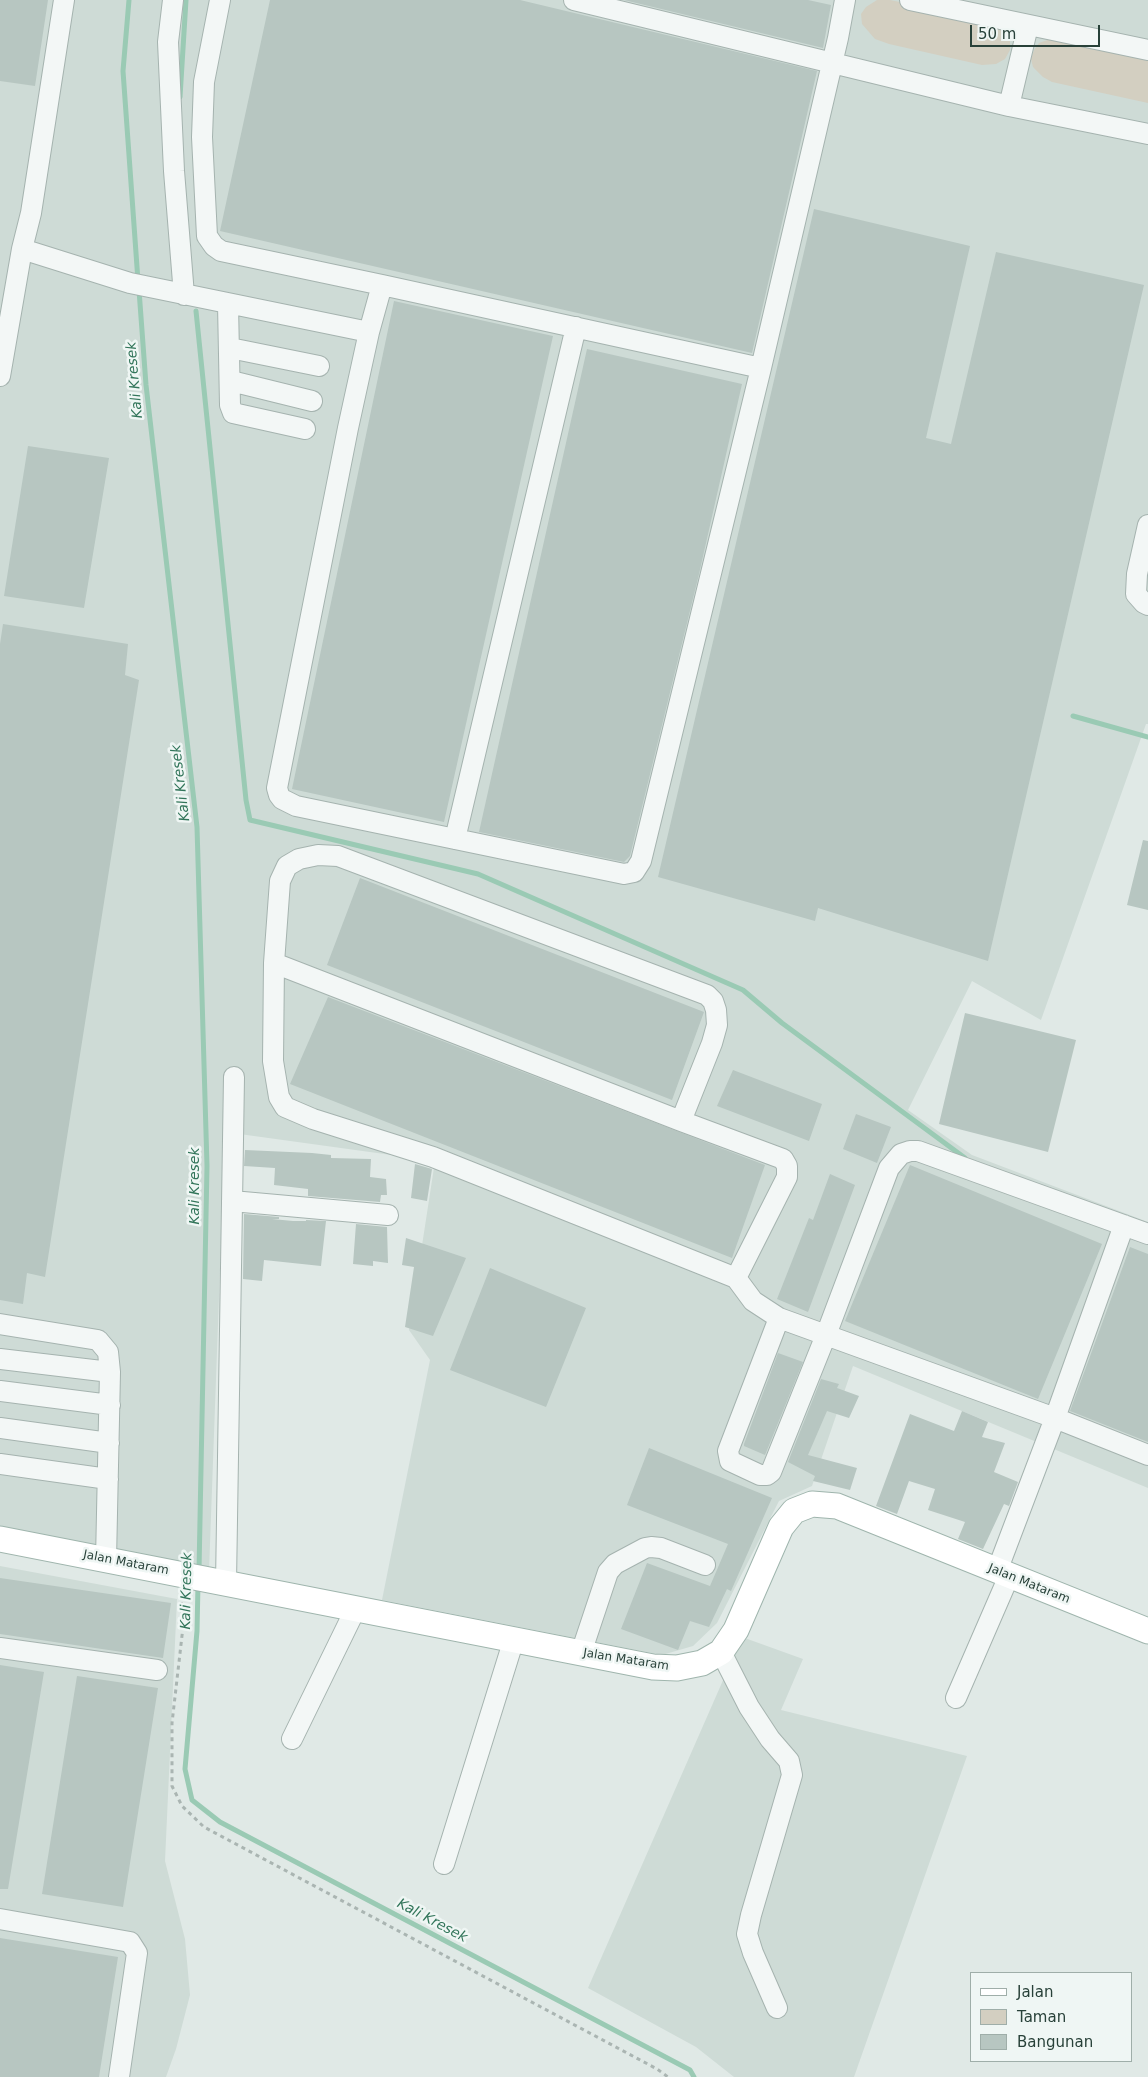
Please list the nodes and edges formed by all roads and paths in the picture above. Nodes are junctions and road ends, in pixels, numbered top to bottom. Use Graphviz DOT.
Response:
graph roads {
  1 [pos="64,0"];
  2 [pos="173,0"];
  3 [pos="220,0"];
  4 [pos="574,0"];
  5 [pos="845,0"];
  6 [pos="910,0"];
  7 [pos="1028,26"];
  8 [pos="1148,50"];
  9 [pos="831,62"];
  10 [pos="1009,106"];
  11 [pos="1148,134"];
  12 [pos="22,249"];
  13 [pos="382,285"];
  14 [pos="184,294"];
  15 [pos="228,304"];
  16 [pos="576,327"];
  17 [pos="369,332"];
  18 [pos="230,348"];
  19 [pos="319,366"];
  20 [pos="761,368"];
  21 [pos="0,376"];
  22 [pos="231,381"];
  23 [pos="312,401"];
  24 [pos="305,429"];
  25 [pos="1148,525"];
  26 [pos="1148,605"];
  27 [pos="455,839"];
  28 [pos="274,963"];
  29 [pos="234,1077"];
  30 [pos="681,1121"];
  31 [pos="232,1202"];
  32 [pos="388,1216"];
  33 [pos="1124,1225"];
  34 [pos="1148,1234"];
  35 [pos="736,1278"];
  36 [pos="779,1318"];
  37 [pos="0,1324"];
  38 [pos="826,1335"];
  39 [pos="0,1359"];
  40 [pos="110,1372"];
  41 [pos="0,1391"];
  42 [pos="110,1405"];
  43 [pos="1055,1418"];
  44 [pos="0,1428"];
  45 [pos="109,1443"];
  46 [pos="1148,1456"];
  47 [pos="0,1464"];
  48 [pos="108,1479"];
  49 [pos="0,1539"];
  50 [pos="106,1560"];
  51 [pos="705,1565"];
  52 [pos="183,1574"];
  53 [pos="1003,1574"];
  54 [pos="222,1582"];
  55 [pos="356,1608"];
  56 [pos="1148,1631"];
  57 [pos="514,1639"];
  58 [pos="0,1648"];
  59 [pos="721,1652"];
  60 [pos="581,1653"];
  61 [pos="157,1670"];
  62 [pos="956,1698"];
  63 [pos="292,1739"];
  64 [pos="444,1864"];
  65 [pos="0,1919"];
  66 [pos="777,2008"];
  67 [pos="119,2077"];
  68 [pos="668,2077"];
  1 -- 12 [label="street"];
  2 -- 14 [label="street"];
  3 -- 13 [label="street"];
  4 -- 9 [label="street"];
  5 -- 9 [label="street"];
  6 -- 7 [label="street"];
  7 -- 8 [label="street"];
  7 -- 10 [label="street"];
  9 -- 10 [label="street"];
  9 -- 20 [label="street"];
  10 -- 11 [label="street"];
  12 -- 14 [label="street"];
  12 -- 21 [label="street"];
  13 -- 16 [label="street"];
  13 -- 17 [label="street"];
  14 -- 15 [label="street"];
  15 -- 17 [label="street"];
  15 -- 18 [label="street"];
  16 -- 20 [label="street"];
  16 -- 27 [label="street"];
  17 -- 27 [label="street"];
  18 -- 19 [label="street"];
  18 -- 22 [label="street"];
  20 -- 27 [label="street"];
  22 -- 23 [label="street"];
  22 -- 24 [label="street"];
  25 -- 26 [label="street"];
  28 -- 30 [label="street"];
  28 -- 30 [label="street"];
  28 -- 35 [label="street"];
  29 -- 31 [label="street"];
  30 -- 35 [label="street"];
  31 -- 32 [label="street"];
  31 -- 54 [label="street"];
  33 -- 34 [label="street"];
  33 -- 38 [label="street"];
  33 -- 43 [label="street"];
  35 -- 36 [label="street"];
  36 -- 38 [label="street"];
  36 -- 38 [label="street"];
  37 -- 40 [label="street"];
  38 -- 43 [label="street"];
  39 -- 40 [label="street"];
  40 -- 42 [label="street"];
  41 -- 42 [label="street"];
  42 -- 45 [label="street"];
  43 -- 46 [label="street"];
  43 -- 53 [label="street"];
  44 -- 45 [label="street"];
  45 -- 48 [label="street"];
  47 -- 48 [label="street"];
  48 -- 50 [label="street"];
  49 -- 50 [label="main road, Jalan Mataram"];
  50 -- 52 [label="main road, Jalan Mataram"];
  51 -- 60 [label="street"];
  52 -- 54 [label="main road, Jalan Mataram"];
  52 -- 68 [label="path"];
  53 -- 56 [label="main road, Jalan Mataram"];
  53 -- 59 [label="main road, Jalan Mataram"];
  53 -- 62 [label="street"];
  54 -- 55 [label="main road, Jalan Mataram"];
  55 -- 57 [label="main road, Jalan Mataram"];
  55 -- 63 [label="street"];
  57 -- 60 [label="main road, Jalan Mataram"];
  57 -- 64 [label="street"];
  58 -- 61 [label="street"];
  59 -- 60 [label="main road, Jalan Mataram"];
  59 -- 66 [label="street"];
  65 -- 67 [label="street"];
}
